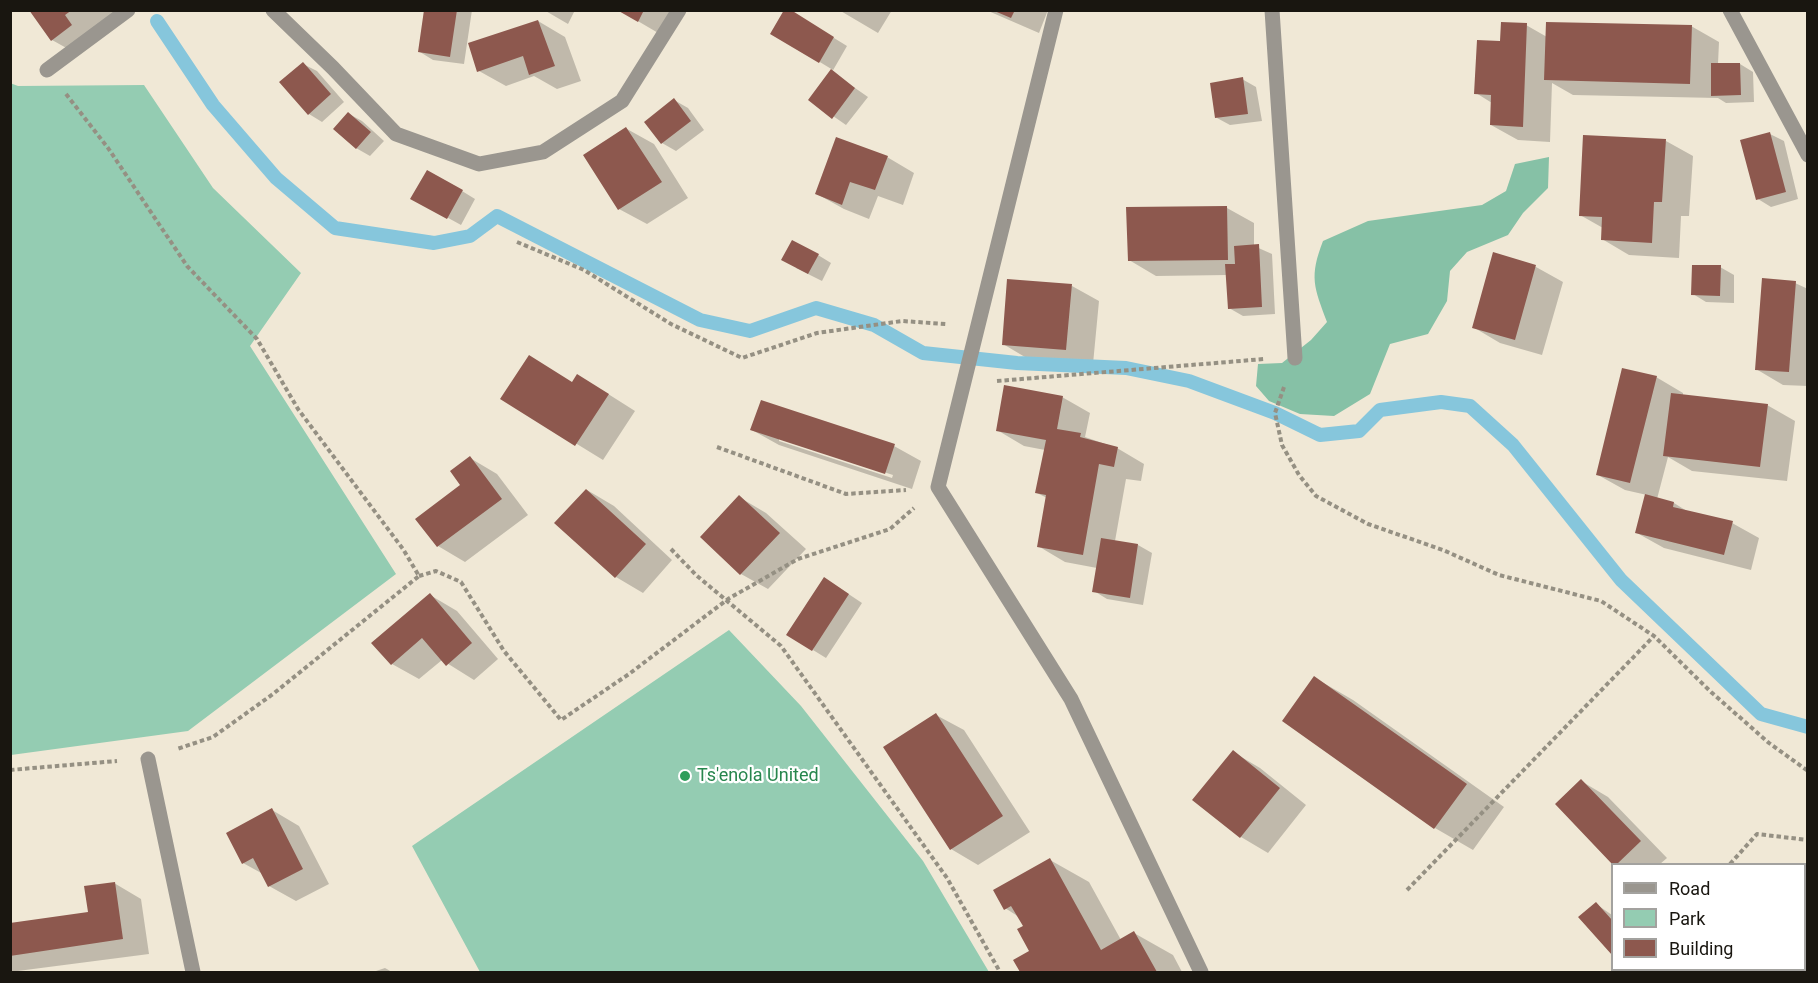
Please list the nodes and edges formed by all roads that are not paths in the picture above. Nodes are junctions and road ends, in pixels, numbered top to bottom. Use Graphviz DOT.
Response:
graph roads {
  1 [pos="128,10"];
  2 [pos="273,10"];
  3 [pos="679,10"];
  4 [pos="1056,10"];
  5 [pos="1272,10"];
  6 [pos="1730,10"];
  7 [pos="47,70"];
  8 [pos="1808,155"];
  9 [pos="1294,358"];
  10 [pos="148,759"];
  11 [pos="193,972"];
  12 [pos="1201,972"];
  1 -- 7 [label="street"];
  2 -- 3 [label="street"];
  4 -- 12 [label="street"];
  5 -- 9 [label="street"];
  6 -- 8 [label="street"];
  10 -- 11 [label="street"];
}
